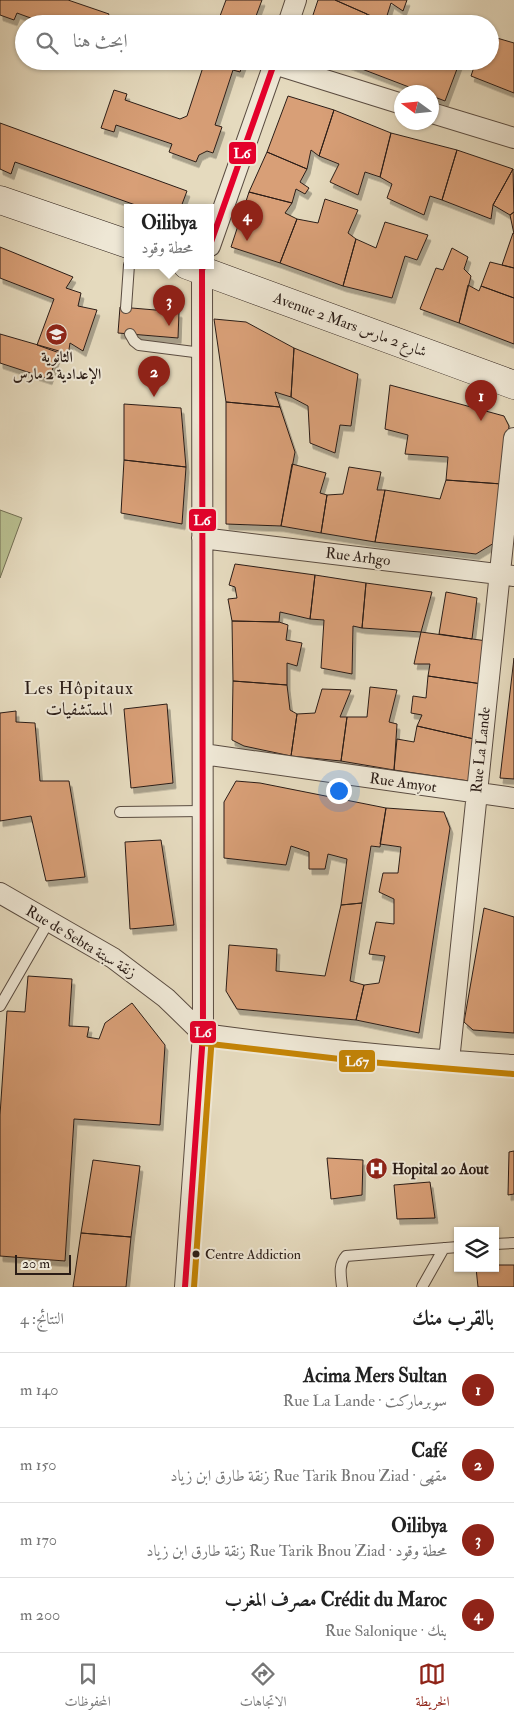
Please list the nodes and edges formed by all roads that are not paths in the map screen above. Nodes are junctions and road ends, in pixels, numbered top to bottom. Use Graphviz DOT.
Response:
graph roads {
  1 [pos="296,0"];
  2 [pos="291,15"];
  3 [pos="271,70"];
  4 [pos="296,70"];
  5 [pos="394,101"];
  6 [pos="439,115"];
  7 [pos="514,138"];
  8 [pos="0,200"];
  9 [pos="214,226"];
  10 [pos="124,243"];
  11 [pos="214,266"];
  12 [pos="130,269"];
  13 [pos="201,269"];
  14 [pos="126,308"];
  15 [pos="130,334"];
  16 [pos="202,353"];
  17 [pos="514,385"];
  18 [pos="514,438"];
  19 [pos="202,538"];
  20 [pos="507,575"];
  21 [pos="203,754"];
  22 [pos="477,794"];
  23 [pos="514,798"];
  24 [pos="202,811"];
  25 [pos="120,812"];
  26 [pos="0,893"];
  27 [pos="49,921"];
  28 [pos="0,1006"];
  29 [pos="203,1034"];
  30 [pos="449,1061"];
  31 [pos="514,1064"];
  32 [pos="514,1243"];
  33 [pos="499,1244"];
  34 [pos="454,1247"];
  35 [pos="444,1248"];
  36 [pos="185,1287"];
  37 [pos="342,1287"];
  38 [pos="422,1287"];
  1 -- 2 [label="street"];
  3 -- 9 [label="street"];
  4 -- 5 [label="street"];
  6 -- 7 [label="street"];
  8 -- 10 [label="main road"];
  11 -- 17 [label="main road, Avenue 2 Mars شارع 2 مارس"];
  12 -- 14 [label="lane"];
  13 -- 16 [label="street"];
  15 -- 16 [label="lane"];
  16 -- 19 [label="street"];
  18 -- 20 [label="street, Rue La Lande"];
  19 -- 20 [label="street, Rue Arhgo"];
  19 -- 21 [label="street"];
  20 -- 22 [label="street, Rue La Lande"];
  21 -- 22 [label="street, Rue Amyot"];
  21 -- 24 [label="street"];
  22 -- 23 [label="street, Rue Amyot"];
  22 -- 30 [label="street, Rue La Lande"];
  24 -- 25 [label="lane"];
  24 -- 29 [label="street"];
  26 -- 27 [label="street, Rue de Sebta زنقة سبتة"];
  27 -- 28 [label="lane"];
  27 -- 29 [label="street, Rue de Sebta زنقة سبتة"];
  29 -- 30 [label="street"];
  29 -- 36 [label="street"];
  30 -- 31 [label="street"];
  32 -- 33 [label="lane"];
  34 -- 35 [label="lane"];
  35 -- 37 [label="lane"];
  35 -- 38 [label="lane"];
}
